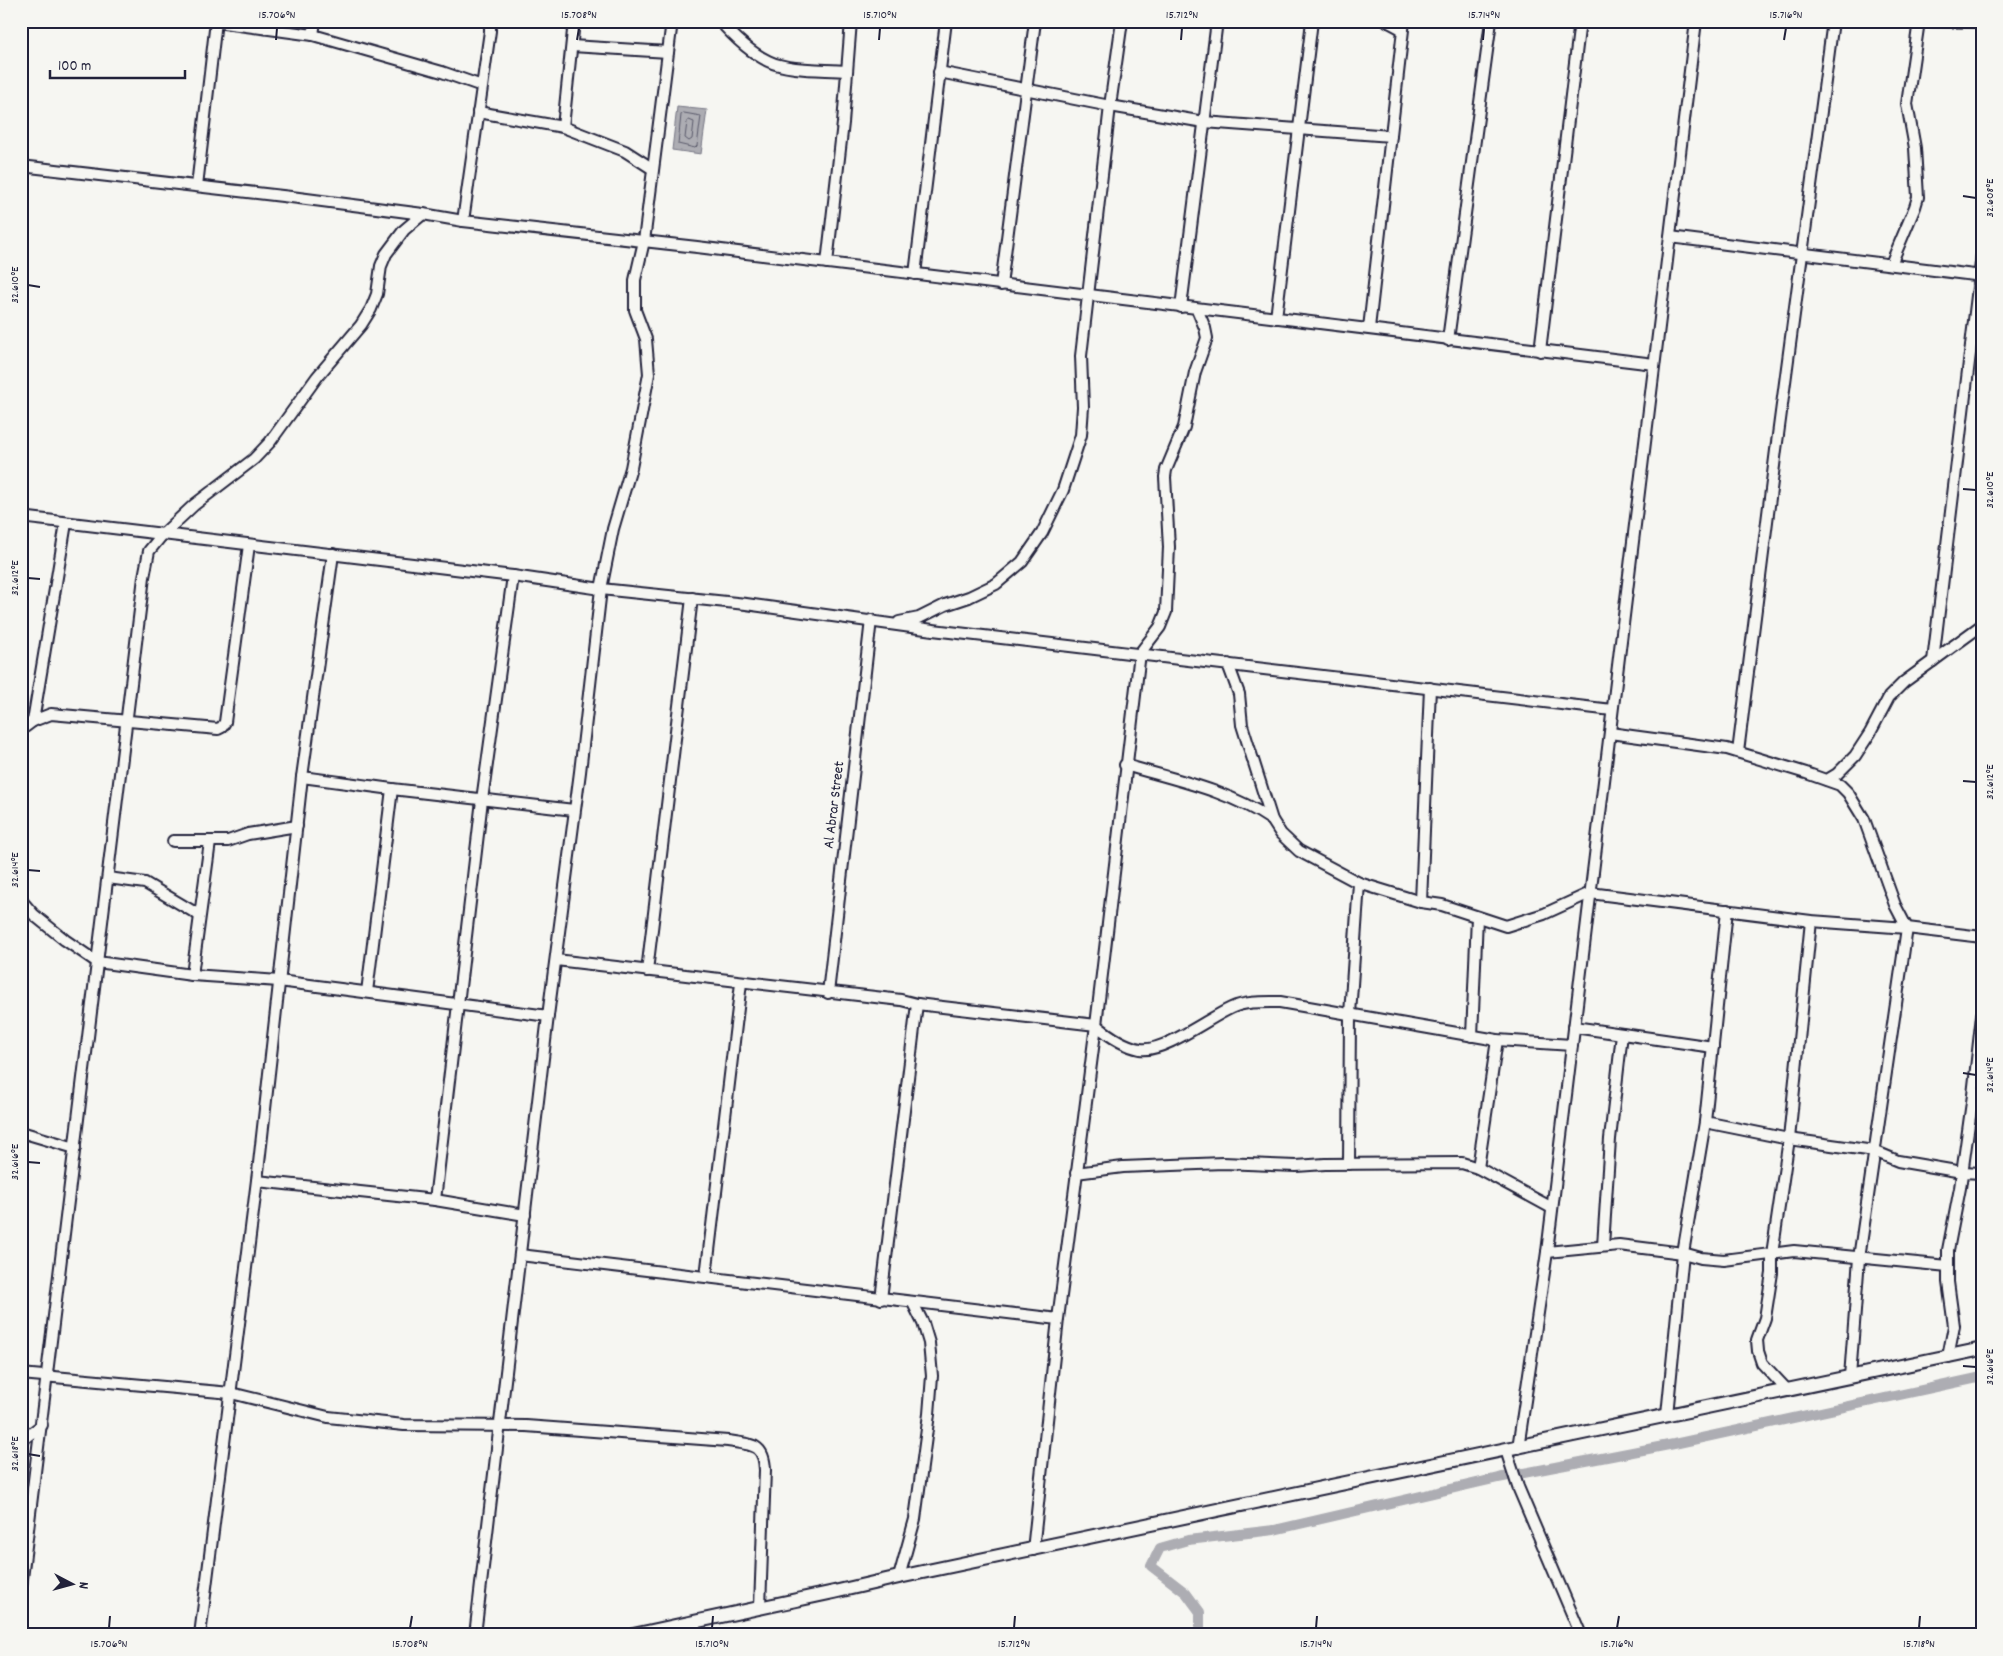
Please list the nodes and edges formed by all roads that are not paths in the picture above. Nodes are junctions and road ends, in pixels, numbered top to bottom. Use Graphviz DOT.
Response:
graph roads {
  1 [pos="315,21"];
  2 [pos="490,21"];
  3 [pos="574,21"];
  4 [pos="672,21"];
  5 [pos="720,21"];
  6 [pos="851,21"];
  7 [pos="946,21"];
  8 [pos="1035,21"];
  9 [pos="1122,21"];
  10 [pos="1217,21"];
  11 [pos="1312,21"];
  12 [pos="1387,21"];
  13 [pos="1491,21"];
  14 [pos="1580,21"];
  15 [pos="1696,21"];
  16 [pos="1833,21"];
  17 [pos="216,22"];
  18 [pos="1918,22"];
  19 [pos="1982,22"];
  20 [pos="1403,25"];
  21 [pos="313,35"];
  22 [pos="572,46"];
  23 [pos="668,52"];
  24 [pos="846,70"];
  25 [pos="939,72"];
  26 [pos="482,86"];
  27 [pos="1027,90"];
  28 [pos="1110,106"];
  29 [pos="478,112"];
  30 [pos="1204,122"];
  31 [pos="562,127"];
  32 [pos="1299,129"];
  33 [pos="1391,136"];
  34 [pos="21,166"];
  35 [pos="652,169"];
  36 [pos="196,186"];
  37 [pos="423,214"];
  38 [pos="464,221"];
  39 [pos="1670,237"];
  40 [pos="644,241"];
  41 [pos="1802,253"];
  42 [pos="1982,254"];
  43 [pos="827,263"];
  44 [pos="1890,264"];
  45 [pos="915,274"];
  46 [pos="1980,276"];
  47 [pos="1001,285"];
  48 [pos="1088,296"];
  49 [pos="1182,308"];
  50 [pos="1197,309"];
  51 [pos="1276,318"];
  52 [pos="1369,328"];
  53 [pos="1448,340"];
  54 [pos="1540,351"];
  55 [pos="1654,364"];
  56 [pos="21,517"];
  57 [pos="66,523"];
  58 [pos="162,534"];
  59 [pos="249,545"];
  60 [pos="333,554"];
  61 [pos="513,576"];
  62 [pos="601,589"];
  63 [pos="692,598"];
  64 [pos="871,620"];
  65 [pos="893,623"];
  66 [pos="1982,625"];
  67 [pos="1140,653"];
  68 [pos="1933,661"];
  69 [pos="1228,664"];
  70 [pos="1430,688"];
  71 [pos="1612,710"];
  72 [pos="34,720"];
  73 [pos="127,722"];
  74 [pos="21,730"];
  75 [pos="1610,733"];
  76 [pos="1738,752"];
  77 [pos="1125,764"];
  78 [pos="302,777"];
  79 [pos="1827,780"];
  80 [pos="392,789"];
  81 [pos="482,800"];
  82 [pos="574,810"];
  83 [pos="1272,820"];
  84 [pos="297,826"];
  85 [pos="173,840"];
  86 [pos="210,842"];
  87 [pos="108,878"];
  88 [pos="1359,883"];
  89 [pos="1590,893"];
  90 [pos="21,900"];
  91 [pos="1421,902"];
  92 [pos="1728,910"];
  93 [pos="199,915"];
  94 [pos="1477,917"];
  95 [pos="1811,920"];
  96 [pos="1907,928"];
  97 [pos="1982,937"];
  98 [pos="556,960"];
  99 [pos="97,962"];
  100 [pos="647,972"];
  101 [pos="192,975"];
  102 [pos="278,981"];
  103 [pos="741,983"];
  104 [pos="367,992"];
  105 [pos="828,992"];
  106 [pos="457,1004"];
  107 [pos="917,1004"];
  108 [pos="1350,1014"];
  109 [pos="1982,1015"];
  110 [pos="548,1016"];
  111 [pos="1096,1025"];
  112 [pos="1574,1027"];
  113 [pos="1622,1034"];
  114 [pos="1472,1036"];
  115 [pos="1497,1040"];
  116 [pos="1572,1045"];
  117 [pos="1713,1047"];
  118 [pos="1705,1122"];
  119 [pos="21,1132"];
  120 [pos="1789,1139"];
  121 [pos="75,1148"];
  122 [pos="1874,1150"];
  123 [pos="1349,1164"];
  124 [pos="1478,1168"];
  125 [pos="1962,1172"];
  126 [pos="1076,1173"];
  127 [pos="1982,1173"];
  128 [pos="257,1181"];
  129 [pos="435,1200"];
  130 [pos="1552,1208"];
  131 [pos="525,1215"];
  132 [pos="1603,1246"];
  133 [pos="1547,1252"];
  134 [pos="1683,1253"];
  135 [pos="1772,1254"];
  136 [pos="520,1255"];
  137 [pos="1859,1258"];
  138 [pos="1948,1266"];
  139 [pos="706,1276"];
  140 [pos="881,1299"];
  141 [pos="913,1303"];
  142 [pos="1058,1319"];
  143 [pos="1982,1349"];
  144 [pos="1948,1357"];
  145 [pos="21,1374"];
  146 [pos="47,1376"];
  147 [pos="1850,1378"];
  148 [pos="1788,1391"];
  149 [pos="231,1393"];
  150 [pos="1668,1415"];
  151 [pos="42,1425"];
  152 [pos="500,1427"];
  153 [pos="21,1441"];
  154 [pos="1512,1449"];
  155 [pos="1033,1550"];
  156 [pos="899,1577"];
  157 [pos="21,1587"];
  158 [pos="760,1607"];
  159 [pos="200,1635"];
  160 [pos="475,1635"];
  161 [pos="632,1635"];
  162 [pos="1580,1635"];
  1 -- 21 [label="street"];
  2 -- 26 [label="street"];
  3 -- 22 [label="street"];
  4 -- 23 [label="street"];
  5 -- 24 [label="street"];
  6 -- 24 [label="street"];
  7 -- 25 [label="street"];
  8 -- 27 [label="street"];
  9 -- 28 [label="street"];
  10 -- 30 [label="street"];
  11 -- 32 [label="street"];
  12 -- 20 [label="street"];
  13 -- 53 [label="street"];
  14 -- 54 [label="street"];
  15 -- 39 [label="street"];
  16 -- 41 [label="street"];
  17 -- 21 [label="street"];
  17 -- 36 [label="street"];
  18 -- 19 [label="street"];
  18 -- 44 [label="street"];
  20 -- 33 [label="street"];
  21 -- 26 [label="street"];
  22 -- 23 [label="street"];
  22 -- 31 [label="street"];
  23 -- 35 [label="street"];
  24 -- 43 [label="street"];
  25 -- 27 [label="street"];
  25 -- 45 [label="street"];
  26 -- 29 [label="street"];
  27 -- 28 [label="street"];
  27 -- 47 [label="street"];
  28 -- 30 [label="street"];
  28 -- 48 [label="street"];
  29 -- 31 [label="street"];
  29 -- 38 [label="street"];
  30 -- 32 [label="street"];
  30 -- 49 [label="street"];
  31 -- 35 [label="street"];
  32 -- 33 [label="street"];
  32 -- 51 [label="street"];
  33 -- 52 [label="street"];
  34 -- 36 [label="street"];
  35 -- 40 [label="street"];
  36 -- 37 [label="street"];
  37 -- 38 [label="street"];
  37 -- 58 [label="street"];
  38 -- 40 [label="street"];
  39 -- 41 [label="street"];
  39 -- 55 [label="street"];
  40 -- 43 [label="street"];
  40 -- 62 [label="street"];
  41 -- 44 [label="street"];
  41 -- 76 [label="street"];
  42 -- 46 [label="street"];
  43 -- 45 [label="street"];
  44 -- 46 [label="street"];
  45 -- 47 [label="street"];
  46 -- 68 [label="street"];
  47 -- 48 [label="street"];
  48 -- 49 [label="street"];
  48 -- 65 [label="street"];
  49 -- 50 [label="street"];
  50 -- 51 [label="street"];
  50 -- 67 [label="street"];
  51 -- 52 [label="street"];
  52 -- 53 [label="street"];
  53 -- 54 [label="street"];
  54 -- 55 [label="street"];
  55 -- 71 [label="street"];
  56 -- 57 [label="street"];
  57 -- 58 [label="street"];
  57 -- 72 [label="street"];
  58 -- 59 [label="street"];
  58 -- 73 [label="street"];
  59 -- 60 [label="street"];
  59 -- 73 [label="street"];
  60 -- 61 [label="street"];
  60 -- 78 [label="street"];
  61 -- 62 [label="street"];
  61 -- 81 [label="street"];
  62 -- 63 [label="street"];
  62 -- 82 [label="street"];
  63 -- 64 [label="street"];
  63 -- 100 [label="street"];
  64 -- 65 [label="street"];
  64 -- 105 [label="street, Al Abrar Street"];
  65 -- 67 [label="street"];
  66 -- 68 [label="street"];
  67 -- 69 [label="street"];
  67 -- 77 [label="street"];
  68 -- 79 [label="street"];
  69 -- 70 [label="street"];
  69 -- 83 [label="street"];
  70 -- 71 [label="street"];
  70 -- 91 [label="street"];
  71 -- 75 [label="street"];
  72 -- 73 [label="street"];
  72 -- 74 [label="street"];
  73 -- 87 [label="street"];
  75 -- 76 [label="street"];
  75 -- 89 [label="street"];
  76 -- 79 [label="street"];
  77 -- 83 [label="street"];
  77 -- 111 [label="street"];
  78 -- 80 [label="street"];
  78 -- 84 [label="street"];
  79 -- 96 [label="street"];
  80 -- 81 [label="street"];
  80 -- 104 [label="street"];
  81 -- 82 [label="street"];
  81 -- 106 [label="street"];
  82 -- 98 [label="street"];
  83 -- 88 [label="street"];
  84 -- 86 [label="street"];
  84 -- 102 [label="street"];
  85 -- 86 [label="street"];
  86 -- 93 [label="street"];
  87 -- 93 [label="street"];
  87 -- 99 [label="street"];
  88 -- 91 [label="street"];
  88 -- 108 [label="street"];
  89 -- 92 [label="street"];
  89 -- 94 [label="street"];
  89 -- 112 [label="street"];
  90 -- 99 [label="street"];
  91 -- 94 [label="street"];
  92 -- 95 [label="street"];
  92 -- 117 [label="street"];
  93 -- 101 [label="street"];
  94 -- 114 [label="street"];
  95 -- 96 [label="street"];
  95 -- 120 [label="street"];
  96 -- 97 [label="street"];
  96 -- 122 [label="street"];
  98 -- 100 [label="street"];
  98 -- 110 [label="street"];
  99 -- 101 [label="street"];
  99 -- 121 [label="street"];
  100 -- 103 [label="street"];
  101 -- 102 [label="street"];
  102 -- 104 [label="street"];
  102 -- 128 [label="street"];
  103 -- 105 [label="street"];
  103 -- 139 [label="street"];
  104 -- 106 [label="street"];
  105 -- 107 [label="street"];
  106 -- 110 [label="street"];
  106 -- 129 [label="street"];
  107 -- 111 [label="street"];
  107 -- 140 [label="street"];
  108 -- 111 [label="street"];
  108 -- 114 [label="street"];
  108 -- 123 [label="street"];
  109 -- 125 [label="street"];
  110 -- 131 [label="street"];
  111 -- 126 [label="street"];
  112 -- 113 [label="street"];
  112 -- 116 [label="street"];
  113 -- 117 [label="street"];
  113 -- 132 [label="street"];
  114 -- 115 [label="street"];
  115 -- 116 [label="street"];
  115 -- 124 [label="street"];
  116 -- 130 [label="street"];
  117 -- 118 [label="street"];
  118 -- 120 [label="street"];
  118 -- 134 [label="street"];
  119 -- 121 [label="street"];
  120 -- 122 [label="street"];
  120 -- 135 [label="street"];
  121 -- 146 [label="street"];
  122 -- 125 [label="street"];
  122 -- 137 [label="street"];
  123 -- 124 [label="street"];
  123 -- 126 [label="street"];
  124 -- 130 [label="street"];
  125 -- 127 [label="street"];
  125 -- 138 [label="street"];
  126 -- 142 [label="street"];
  128 -- 129 [label="street"];
  128 -- 149 [label="street"];
  129 -- 131 [label="street"];
  130 -- 133 [label="street"];
  131 -- 136 [label="street"];
  132 -- 133 [label="street"];
  132 -- 134 [label="street"];
  133 -- 154 [label="street"];
  134 -- 135 [label="street"];
  134 -- 150 [label="street"];
  135 -- 137 [label="street"];
  135 -- 148 [label="street"];
  136 -- 139 [label="street"];
  136 -- 152 [label="street"];
  137 -- 138 [label="street"];
  137 -- 147 [label="street"];
  138 -- 144 [label="street"];
  139 -- 140 [label="street"];
  140 -- 141 [label="street"];
  141 -- 142 [label="street"];
  141 -- 156 [label="street"];
  142 -- 155 [label="street"];
  143 -- 144 [label="street"];
  144 -- 147 [label="street"];
  145 -- 146 [label="street"];
  146 -- 149 [label="street"];
  146 -- 151 [label="street"];
  147 -- 148 [label="street"];
  148 -- 150 [label="street"];
  149 -- 152 [label="street"];
  149 -- 159 [label="street"];
  150 -- 154 [label="street"];
  151 -- 153 [label="street"];
  151 -- 157 [label="street"];
  152 -- 158 [label="street"];
  152 -- 160 [label="street"];
  154 -- 155 [label="street"];
  154 -- 162 [label="street"];
  155 -- 156 [label="street"];
  156 -- 158 [label="street"];
  158 -- 161 [label="street"];
}
